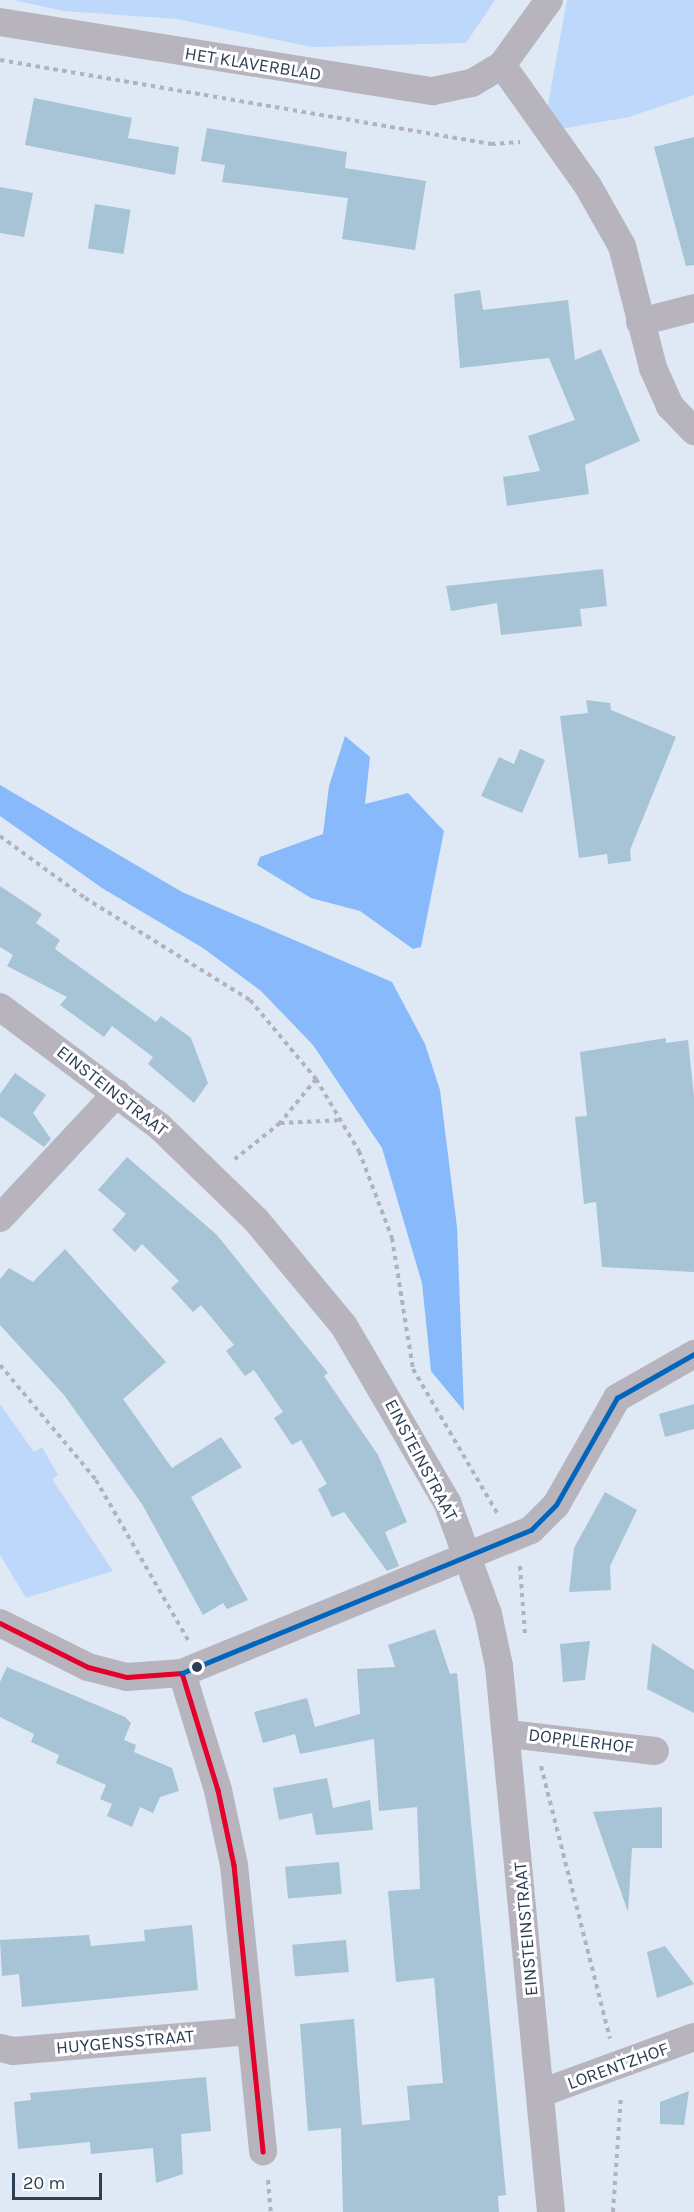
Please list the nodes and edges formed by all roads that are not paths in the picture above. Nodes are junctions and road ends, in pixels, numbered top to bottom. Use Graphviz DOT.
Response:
graph roads {
  1 [pos="549,0"];
  2 [pos="0,22"];
  3 [pos="502,65"];
  4 [pos="694,308"];
  5 [pos="640,322"];
  6 [pos="694,431"];
  7 [pos="0,1007"];
  8 [pos="117,1093"];
  9 [pos="0,1218"];
  10 [pos="694,1354"];
  11 [pos="467,1554"];
  12 [pos="0,1623"];
  13 [pos="182,1673"];
  14 [pos="521,1734"];
  15 [pos="655,1751"];
  16 [pos="250,2031"];
  17 [pos="694,2037"];
  18 [pos="0,2048"];
  19 [pos="541,2093"];
  20 [pos="263,2152"];
  21 [pos="551,2212"];
  1 -- 3 [label="street, HET KLAVERBLAD"];
  2 -- 3 [label="street, HET KLAVERBLAD"];
  3 -- 5 [label="street"];
  4 -- 5 [label="street"];
  5 -- 6 [label="street"];
  7 -- 8 [label="street, EINSTEINSTRAAT"];
  8 -- 9 [label="street"];
  8 -- 11 [label="street, EINSTEINSTRAAT"];
  10 -- 11 [label="street"];
  11 -- 13 [label="street"];
  11 -- 14 [label="street, EINSTEINSTRAAT"];
  12 -- 13 [label="street"];
  13 -- 16 [label="street"];
  14 -- 15 [label="street, DOPPLERHOF"];
  14 -- 19 [label="street, EINSTEINSTRAAT"];
  16 -- 18 [label="street, HUYGENSSTRAAT"];
  16 -- 20 [label="street"];
  17 -- 19 [label="street, LORENTZHOF"];
  19 -- 21 [label="street, EINSTEINSTRAAT"];
}
